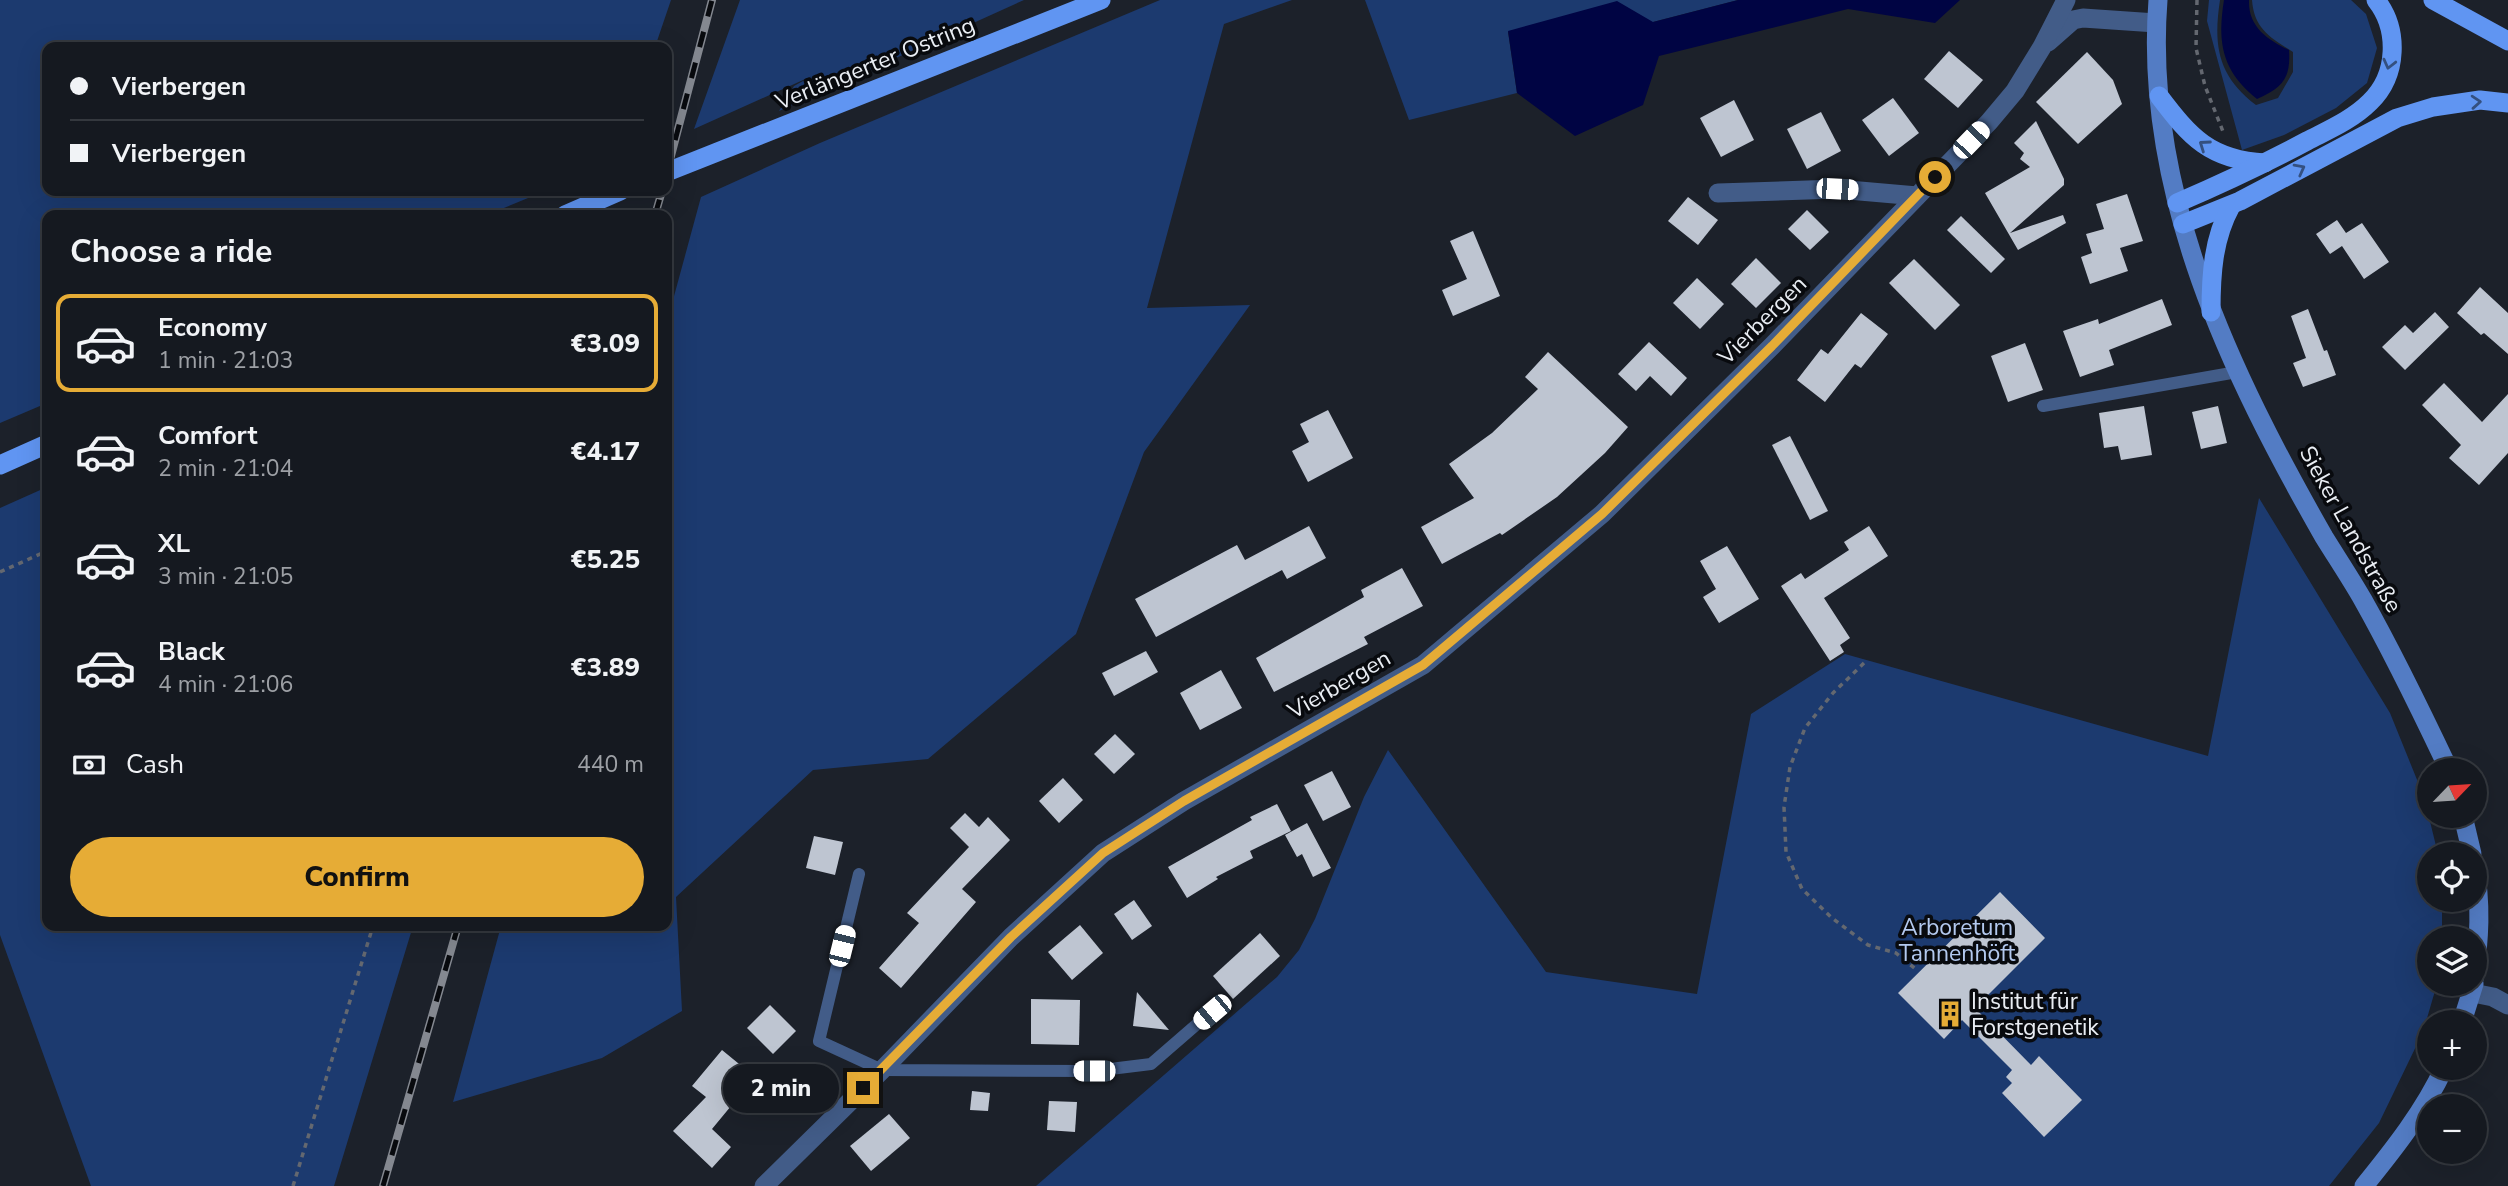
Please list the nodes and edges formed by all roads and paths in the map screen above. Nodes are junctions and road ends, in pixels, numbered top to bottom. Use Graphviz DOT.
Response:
graph roads {
  1 [pos="1101,0"];
  2 [pos="2066,0"];
  3 [pos="2158,0"];
  4 [pos="2197,0"];
  5 [pos="2376,0"];
  6 [pos="2433,0"];
  7 [pos="2156,23"];
  8 [pos="2508,41"];
  9 [pos="2042,47"];
  10 [pos="2159,96"];
  11 [pos="2508,103"];
  12 [pos="2229,159"];
  13 [pos="2266,163"];
  14 [pos="672,170"];
  15 [pos="1718,193"];
  16 [pos="608,196"];
  17 [pos="1917,196"];
  18 [pos="2177,203"];
  19 [pos="2231,206"];
  20 [pos="576,210"];
  21 [pos="2183,225"];
  22 [pos="2211,312"];
  23 [pos="2237,372"];
  24 [pos="2043,406"];
  25 [pos="42,446"];
  26 [pos="0,465"];
  27 [pos="42,553"];
  28 [pos="0,572"];
  29 [pos="1864,663"];
  30 [pos="2443,758"];
  31 [pos="859,874"];
  32 [pos="371,931"];
  33 [pos="1918,971"];
  34 [pos="2487,993"];
  35 [pos="2508,1005"];
  36 [pos="1212,1012"];
  37 [pos="882,1070"];
  38 [pos="2437,1080"];
  39 [pos="293,1186"];
  40 [pos="764,1186"];
  41 [pos="2364,1186"];
  1 -- 14 [label="main road, Verlängerter Ostring"];
  2 -- 9 [label="street, Vierbergen"];
  3 -- 7 [label="main road, Sieker Landstraße"];
  4 -- 12 [label="path"];
  5 -- 13 [label="main road, one-way"];
  6 -- 8 [label="main road"];
  7 -- 9 [label="street, Vierbergen"];
  7 -- 10 [label="main road, Sieker Landstraße"];
  9 -- 17 [label="street, Vierbergen"];
  12 -- 10 [label="main road, one-way"];
  10 -- 18 [label="main road, Sieker Landstraße"];
  19 -- 11 [label="main road, one-way"];
  12 -- 13 [label="main road"];
  13 -- 18 [label="main road"];
  15 -- 17 [label="street"];
  16 -- 20 [label="main road"];
  17 -- 37 [label="street, Vierbergen"];
  18 -- 21 [label="main road, Sieker Landstraße"];
  19 -- 21 [label="main road"];
  19 -- 22 [label="main road"];
  21 -- 22 [label="main road, Sieker Landstraße"];
  22 -- 23 [label="main road, Sieker Landstraße"];
  23 -- 24 [label="lane"];
  23 -- 30 [label="main road, Sieker Landstraße"];
  25 -- 26 [label="main road"];
  27 -- 28 [label="path"];
  29 -- 33 [label="path"];
  31 -- 37 [label="lane"];
  32 -- 39 [label="path"];
  34 -- 35 [label="street"];
  36 -- 37 [label="lane"];
  37 -- 40 [label="street, Vierbergen"];
  38 -- 41 [label="main road"];
}
